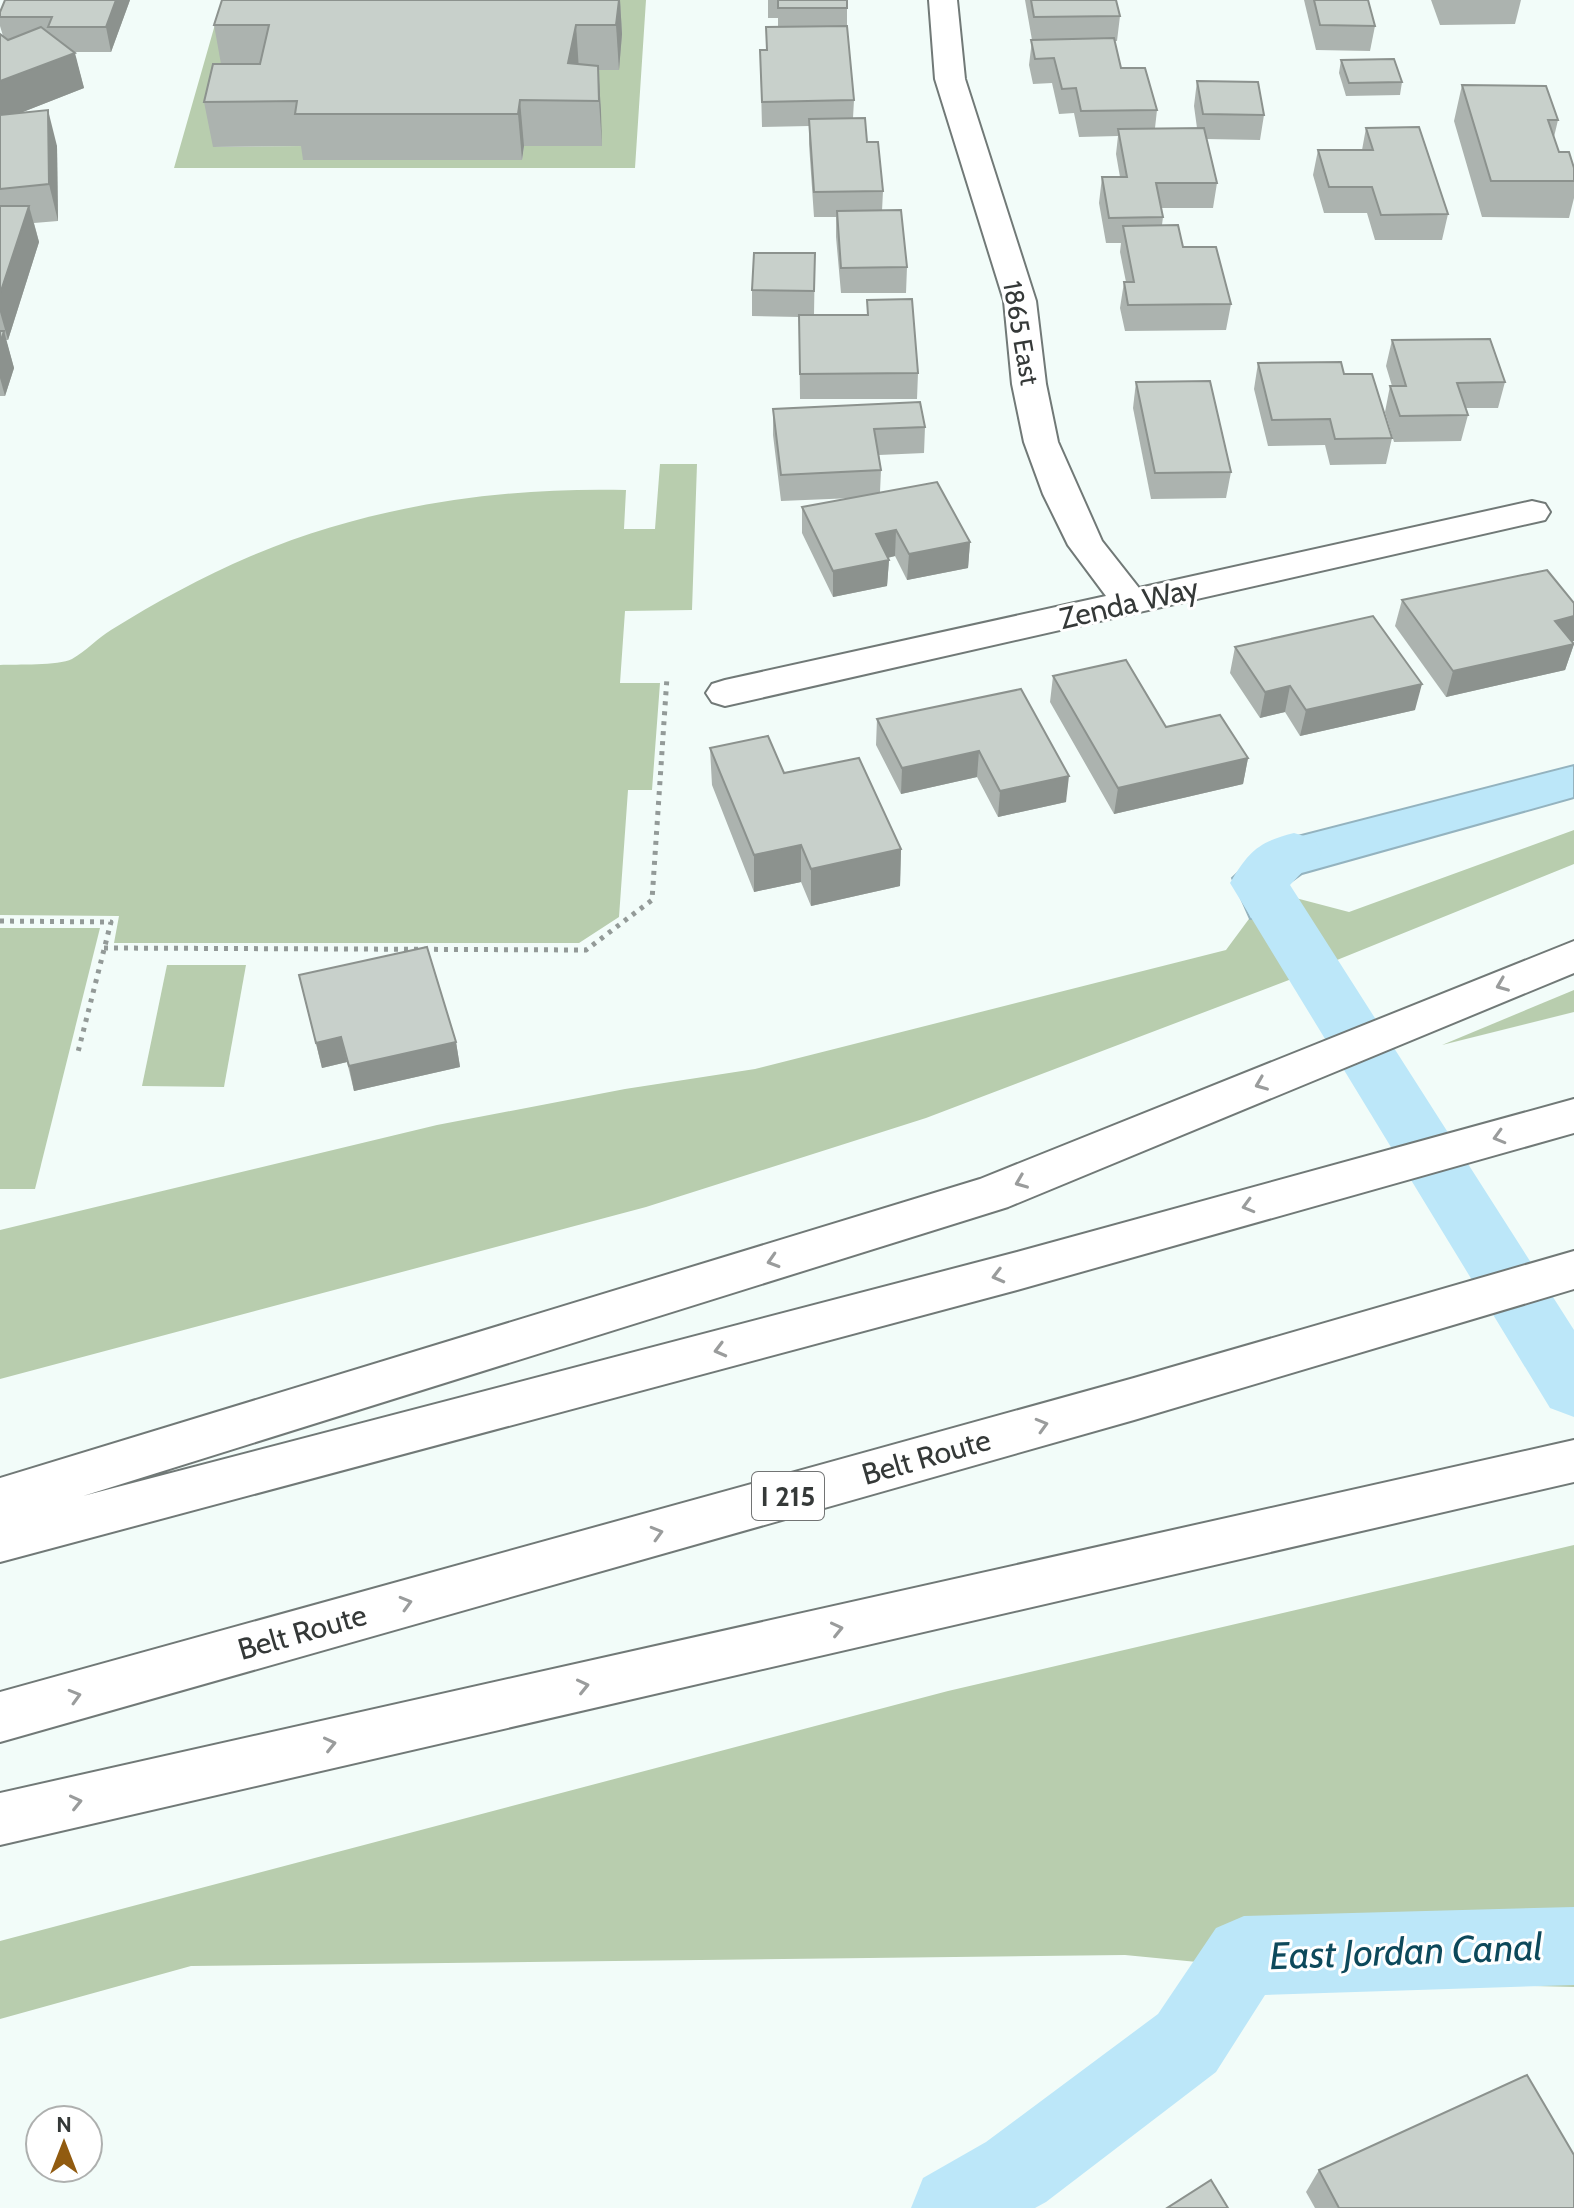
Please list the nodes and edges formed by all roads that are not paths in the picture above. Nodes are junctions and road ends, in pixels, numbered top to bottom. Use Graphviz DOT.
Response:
graph roads {
  1 [pos="943,0"];
  2 [pos="1532,512"];
  3 [pos="1130,602"];
  4 [pos="725,693"];
  5 [pos="1574,956"];
  6 [pos="1574,1116"];
  7 [pos="1574,1270"];
  8 [pos="1574,1461"];
  9 [pos="0,1500"];
  10 [pos="0,1540"];
  11 [pos="0,1717"];
  12 [pos="0,1819"];
  1 -- 3 [label="main road, 1865 East"];
  2 -- 3 [label="main road, Zenda Way"];
  3 -- 4 [label="main road, Zenda Way"];
  5 -- 9 [label="main road, one-way"];
  6 -- 10 [label="main road, one-way"];
  11 -- 7 [label="main road, Belt Route / I 215, one-way"];
  12 -- 8 [label="main road, one-way"];
}
